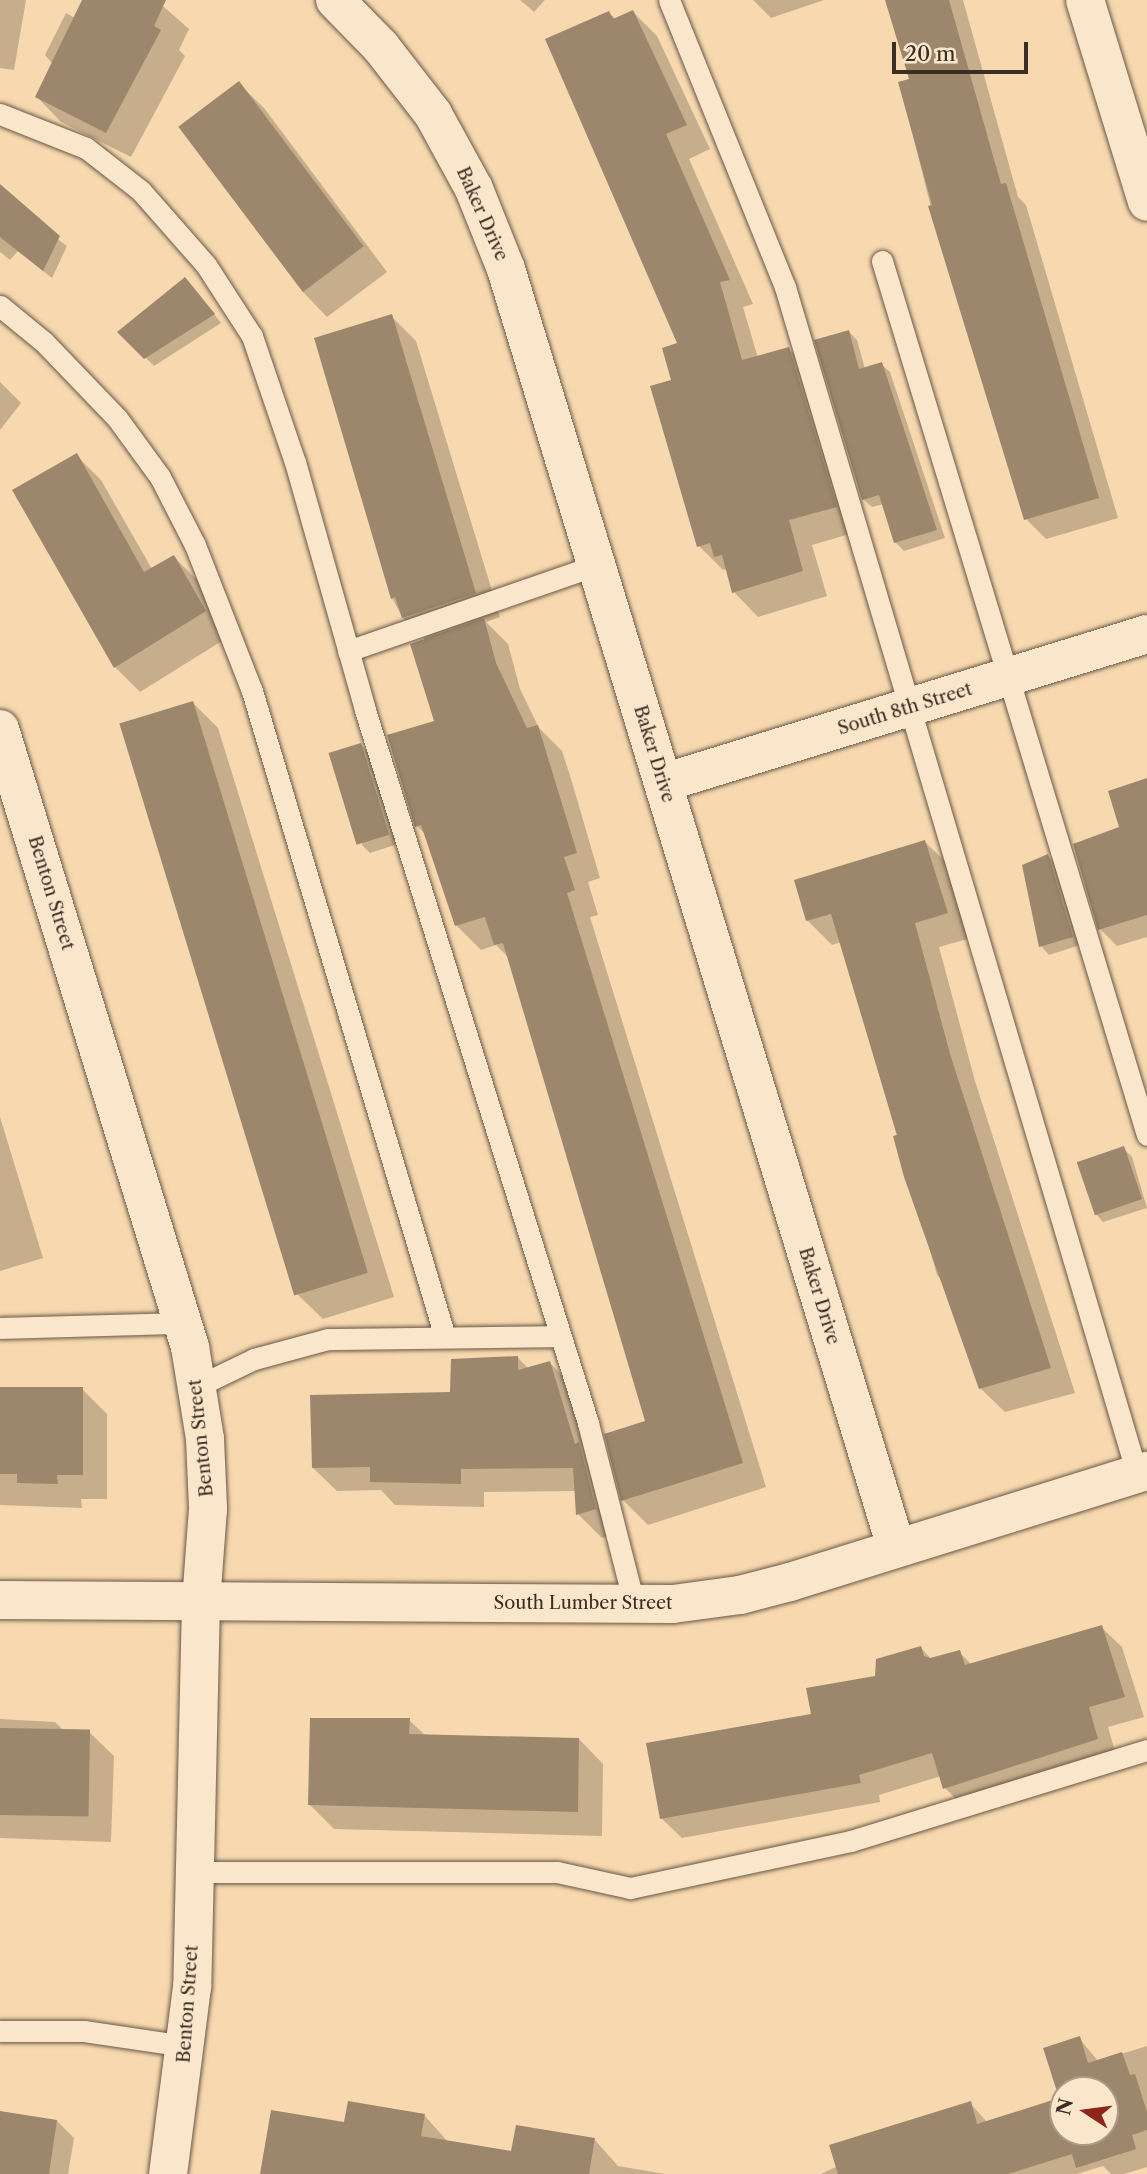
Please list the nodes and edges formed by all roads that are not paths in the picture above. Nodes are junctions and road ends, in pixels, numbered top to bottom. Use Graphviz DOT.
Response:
graph roads {
  1 [pos="335,0"];
  2 [pos="669,0"];
  3 [pos="1085,0"];
  4 [pos="0,114"];
  5 [pos="1147,202"];
  6 [pos="882,261"];
  7 [pos="0,306"];
  8 [pos="596,565"];
  9 [pos="1147,634"];
  10 [pos="348,651"];
  11 [pos="1008,677"];
  12 [pos="911,707"];
  13 [pos="0,729"];
  14 [pos="663,783"];
  15 [pos="1147,1135"];
  16 [pos="183,1322"];
  17 [pos="0,1328"];
  18 [pos="560,1336"];
  19 [pos="444,1337"];
  20 [pos="196,1387"];
  21 [pos="1142,1473"];
  22 [pos="896,1547"];
  23 [pos="0,1601"];
  24 [pos="201,1602"];
  25 [pos="634,1604"];
  26 [pos="1147,1750"];
  27 [pos="195,1872"];
  28 [pos="0,2031"];
  29 [pos="186,2046"];
  30 [pos="168,2174"];
  1 -- 8 [label="street, Baker Drive"];
  2 -- 12 [label="lane"];
  3 -- 5 [label="street"];
  4 -- 10 [label="lane"];
  6 -- 11 [label="lane"];
  7 -- 19 [label="lane"];
  8 -- 10 [label="lane"];
  8 -- 14 [label="street, Baker Drive"];
  9 -- 11 [label="street, South 8th Street"];
  10 -- 18 [label="lane"];
  11 -- 12 [label="street, South 8th Street"];
  11 -- 15 [label="lane"];
  12 -- 14 [label="street, South 8th Street"];
  12 -- 21 [label="lane"];
  13 -- 16 [label="street, Benton Street"];
  14 -- 22 [label="street, Baker Drive"];
  16 -- 17 [label="lane"];
  16 -- 20 [label="street, Benton Street"];
  18 -- 19 [label="lane"];
  18 -- 25 [label="lane"];
  19 -- 20 [label="lane"];
  20 -- 24 [label="street, Benton Street"];
  21 -- 22 [label="street, South Lumber Street"];
  22 -- 25 [label="street, South Lumber Street"];
  23 -- 24 [label="street, South Lumber Street"];
  24 -- 25 [label="street, South Lumber Street"];
  24 -- 27 [label="street, Benton Street"];
  26 -- 27 [label="lane"];
  27 -- 29 [label="street, Benton Street"];
  28 -- 29 [label="lane"];
  29 -- 30 [label="street, Benton Street"];
}
